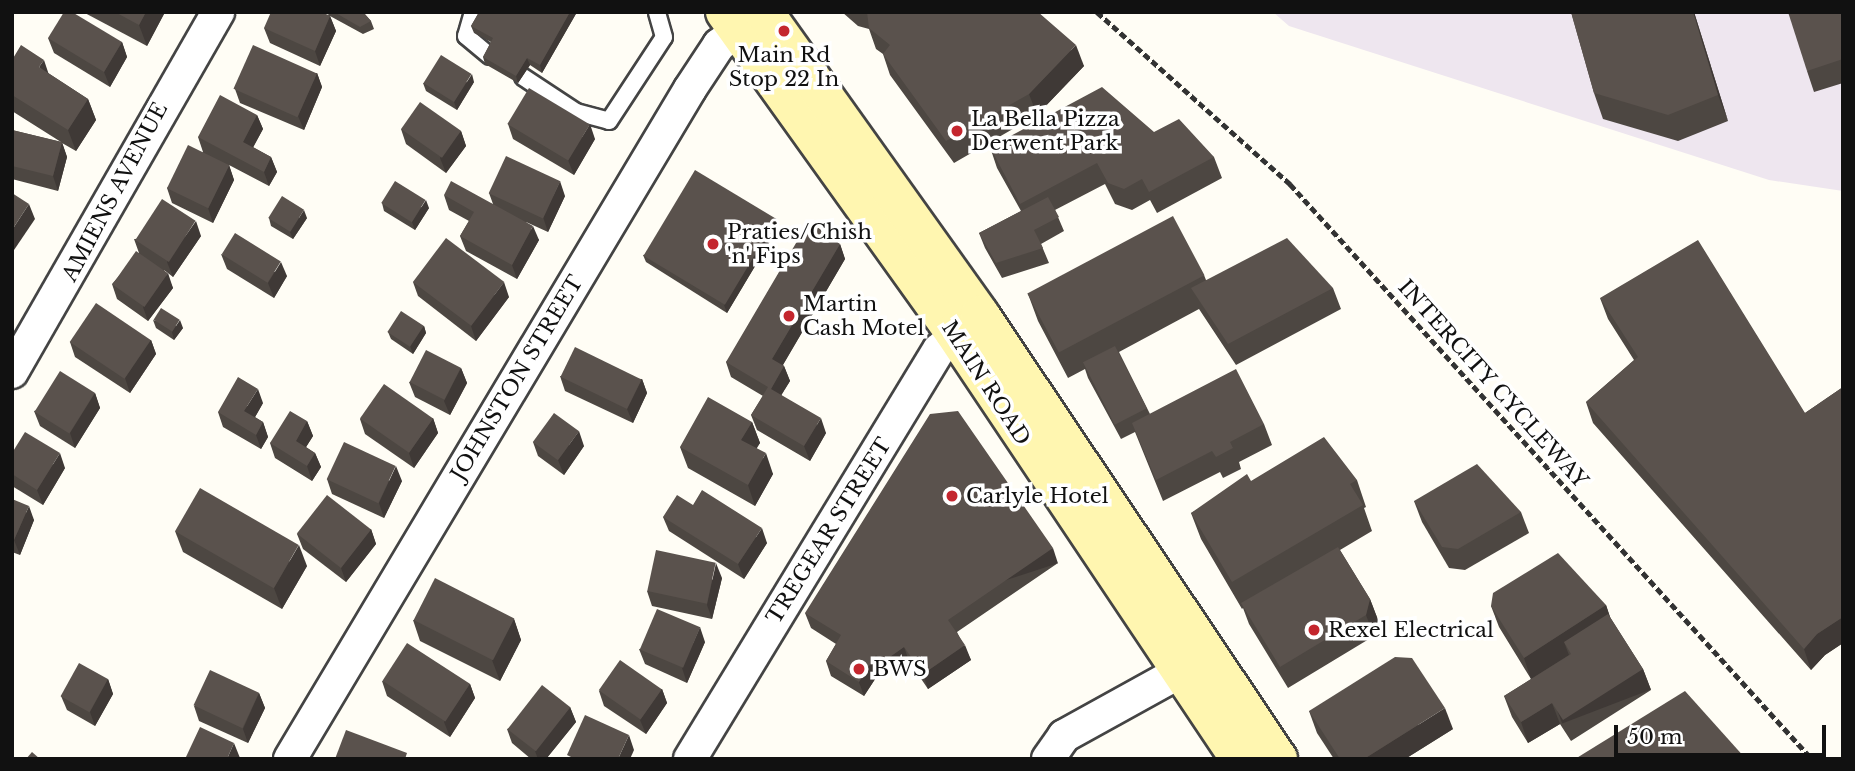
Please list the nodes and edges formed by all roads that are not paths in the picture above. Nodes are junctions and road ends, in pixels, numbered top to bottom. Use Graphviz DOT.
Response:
graph roads {
  1 [pos="218,12"];
  2 [pos="473,12"];
  3 [pos="657,12"];
  4 [pos="747,17"];
  5 [pos="490,55"];
  6 [pos="523,77"];
  7 [pos="967,323"];
  8 [pos="12,372"];
  9 [pos="1197,664"];
  10 [pos="290,759"];
  11 [pos="690,759"];
  12 [pos="1048,759"];
  13 [pos="1240,759"];
  14 [pos="1278,759"];
  1 -- 8 [label="street, AMIENS AVENUE"];
  2 -- 5 [label="lane"];
  3 -- 6 [label="lane"];
  4 -- 7 [label="main road, MAIN ROAD"];
  4 -- 10 [label="street, JOHNSTON STREET"];
  7 -- 9 [label="main road, MAIN ROAD"];
  7 -- 11 [label="street, TREGEAR STREET"];
  9 -- 12 [label="street"];
  9 -- 13 [label="main road, MAIN ROAD"];
  9 -- 14 [label="main road, MAIN ROAD"];
}
